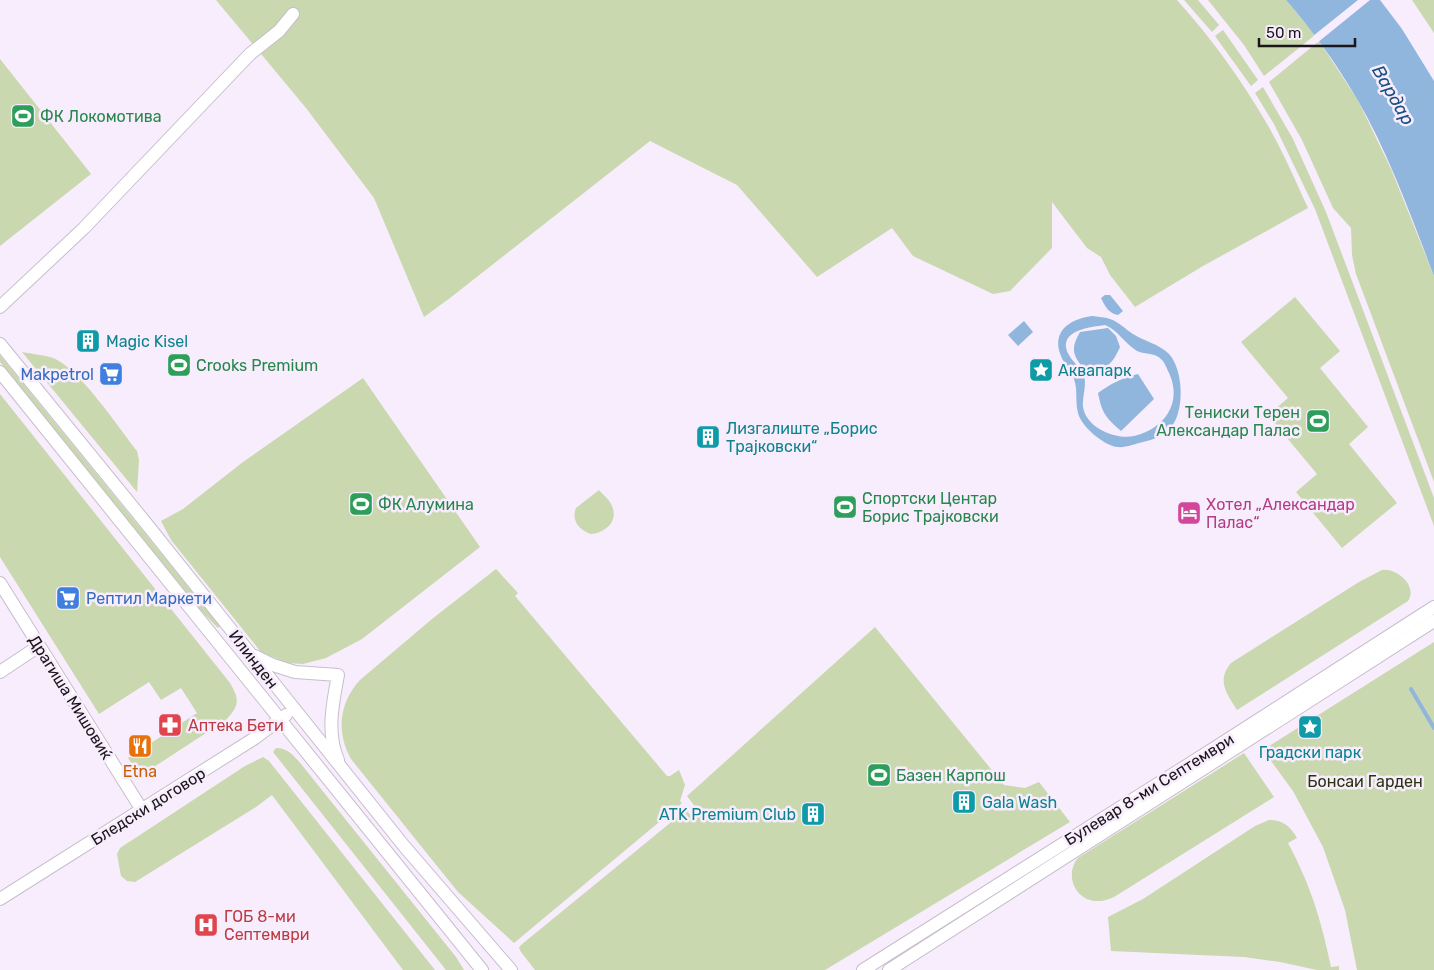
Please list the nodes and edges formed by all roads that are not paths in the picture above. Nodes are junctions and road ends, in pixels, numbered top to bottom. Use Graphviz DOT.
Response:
graph roads {
  1 [pos="293,14"];
  2 [pos="0,307"];
  3 [pos="0,344"];
  4 [pos="0,372"];
  5 [pos="0,583"];
  6 [pos="1434,606"];
  7 [pos="1434,621"];
  8 [pos="40,646"];
  9 [pos="247,650"];
  10 [pos="0,672"];
  11 [pos="294,710"];
  12 [pos="1275,716"];
  13 [pos="280,720"];
  14 [pos="1217,753"];
  15 [pos="343,770"];
  16 [pos="142,810"];
  17 [pos="0,899"];
  18 [pos="482,970"];
  19 [pos="511,970"];
  20 [pos="863,970"];
  21 [pos="889,970"];
  1 -- 2 [label="street"];
  3 -- 9 [label="street, Илинден"];
  4 -- 13 [label="street, Илинден"];
  5 -- 8 [label="street, Драгиша Мишовиќ"];
  6 -- 12 [label="street, Булевар 8-ми Септември"];
  7 -- 12 [label="street, Булевар 8-ми Септември"];
  8 -- 10 [label="street"];
  8 -- 16 [label="street, Драгиша Мишовиќ"];
  9 -- 11 [label="street, Илинден"];
  9 -- 15 [label="street"];
  11 -- 13 [label="street, Бледски договор"];
  11 -- 15 [label="street, Илинден"];
  12 -- 14 [label="street, Булевар 8-ми Септември"];
  13 -- 16 [label="street, Бледски договор"];
  13 -- 18 [label="street, Илинден"];
  14 -- 20 [label="street, Булевар 8-ми Септември"];
  14 -- 21 [label="street, Булевар 8-ми Септември"];
  15 -- 19 [label="street, Илинден"];
  16 -- 17 [label="street, Бледски договор"];
}
